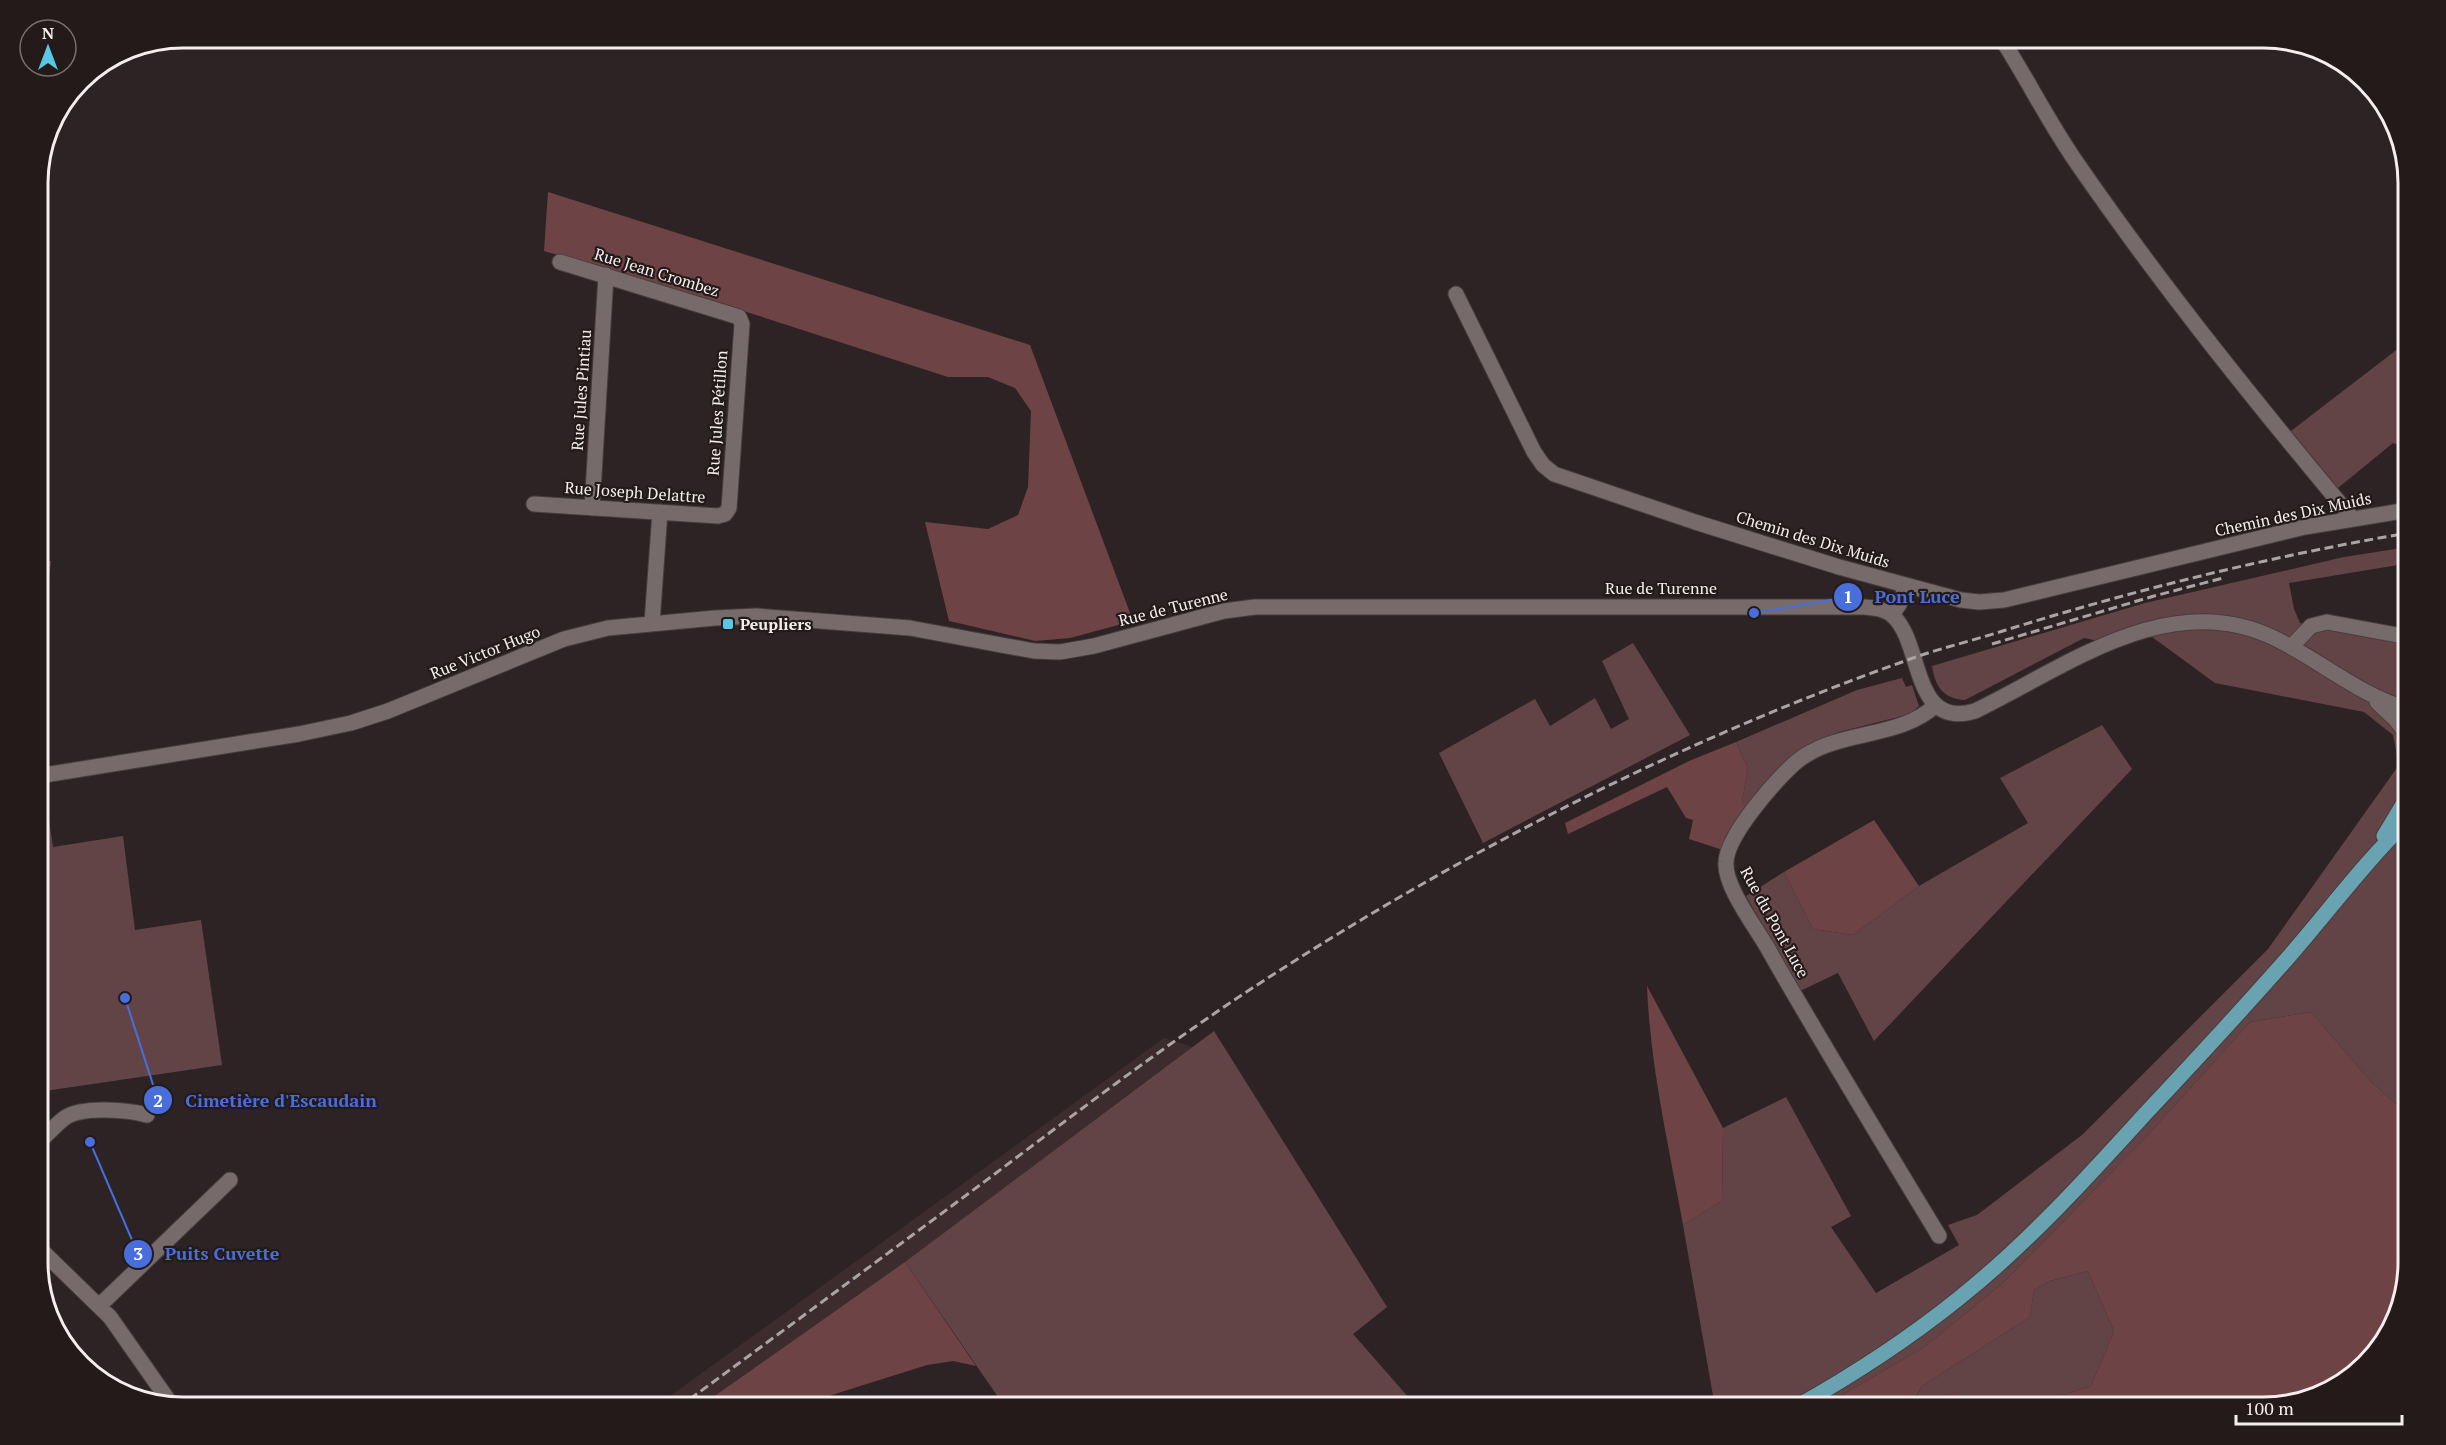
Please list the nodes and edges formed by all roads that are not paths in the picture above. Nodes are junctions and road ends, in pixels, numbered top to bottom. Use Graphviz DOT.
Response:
graph roads {
  1 [pos="2007,48"];
  2 [pos="560,262"];
  3 [pos="606,275"];
  4 [pos="1455,294"];
  5 [pos="741,320"];
  6 [pos="534,504"];
  7 [pos="591,508"];
  8 [pos="729,508"];
  9 [pos="660,512"];
  10 [pos="2398,512"];
  11 [pos="2353,519"];
  12 [pos="1906,586"];
  13 [pos="1892,615"];
  14 [pos="652,623"];
  15 [pos="952,634"];
  16 [pos="2398,635"];
  17 [pos="2291,647"];
  18 [pos="2365,692"];
  19 [pos="1936,705"];
  20 [pos="2398,705"];
  21 [pos="2398,723"];
  22 [pos="48,774"];
  23 [pos="2398,813"];
  24 [pos="2398,830"];
  25 [pos="2374,854"];
  26 [pos="147,1115"];
  27 [pos="48,1133"];
  28 [pos="230,1180"];
  29 [pos="1939,1236"];
  30 [pos="48,1257"];
  31 [pos="99,1306"];
  32 [pos="165,1396"];
  33 [pos="1813,1397"];
  1 -- 11 [label="street"];
  2 -- 3 [label="street, Rue Jean Crombez"];
  3 -- 5 [label="street, Rue Jean Crombez"];
  3 -- 7 [label="street, Rue Jules Pintiau"];
  4 -- 12 [label="street, Chemin des Dix Muids"];
  5 -- 8 [label="street, Rue Jules Pétillon"];
  6 -- 7 [label="street, Rue Joseph Delattre"];
  7 -- 9 [label="street, Rue Joseph Delattre"];
  8 -- 9 [label="street, Rue Joseph Delattre"];
  9 -- 14 [label="street"];
  10 -- 11 [label="street, Chemin des Dix Muids"];
  11 -- 12 [label="street, Chemin des Dix Muids"];
  12 -- 13 [label="street"];
  13 -- 15 [label="street, Rue de Turenne"];
  13 -- 19 [label="street"];
  14 -- 15 [label="street, Rue Victor Hugo"];
  14 -- 22 [label="street, Rue Victor Hugo"];
  16 -- 17 [label="street"];
  17 -- 18 [label="street"];
  17 -- 19 [label="street"];
  18 -- 20 [label="street"];
  18 -- 21 [label="street"];
  19 -- 29 [label="street, Rue du Pont Luce"];
  23 -- 25 [label="main road"];
  24 -- 25 [label="main road"];
  25 -- 33 [label="main road"];
  26 -- 27 [label="street"];
  28 -- 31 [label="street"];
  30 -- 31 [label="street"];
  31 -- 32 [label="street"];
}
